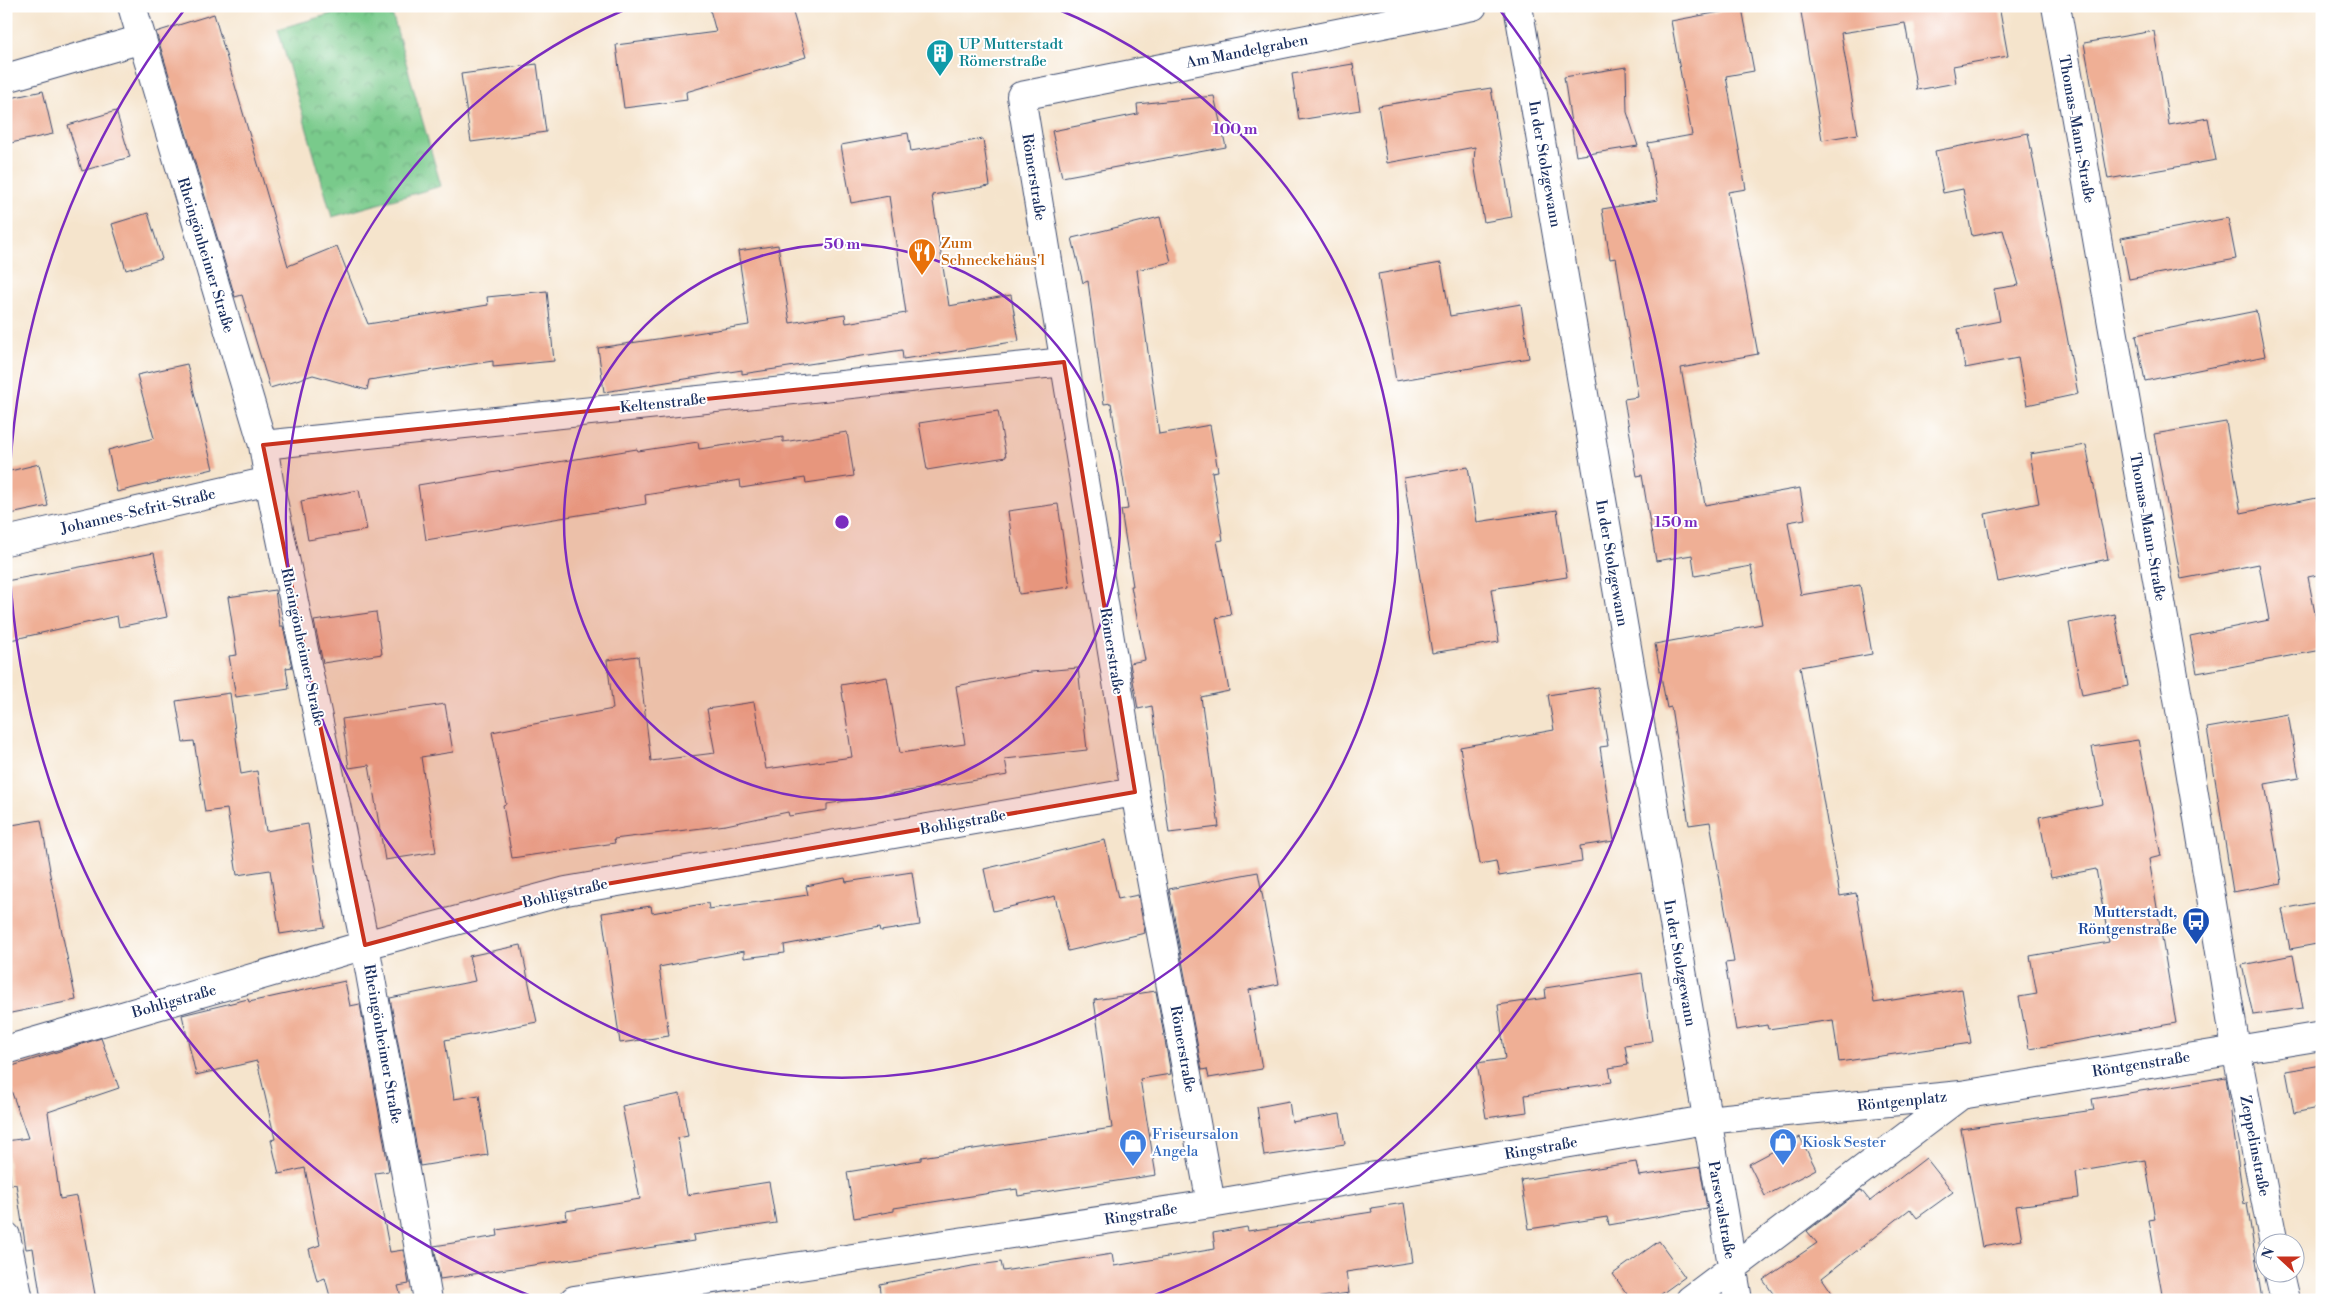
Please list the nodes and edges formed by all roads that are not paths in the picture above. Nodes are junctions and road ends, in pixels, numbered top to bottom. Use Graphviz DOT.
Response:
graph roads {
  1 [pos="132,6"];
  2 [pos="1473,6"];
  3 [pos="1518,6"];
  4 [pos="2056,6"];
  5 [pos="142,39"];
  6 [pos="6,78"];
  7 [pos="1021,96"];
  8 [pos="1064,362"];
  9 [pos="263,445"];
  10 [pos="269,481"];
  11 [pos="6,541"];
  12 [pos="1136,792"];
  13 [pos="365,945"];
  14 [pos="2322,1036"];
  15 [pos="2236,1049"];
  16 [pos="6,1050"];
  17 [pos="1961,1095"];
  18 [pos="1706,1120"];
  19 [pos="1211,1204"];
  20 [pos="2272,1234"];
  21 [pos="6,1236"];
  22 [pos="1732,1268"];
  23 [pos="2282,1284"];
  24 [pos="19,1300"];
  25 [pos="428,1300"];
  26 [pos="574,1300"];
  27 [pos="1690,1300"];
  28 [pos="1738,1300"];
  29 [pos="2285,1300"];
  1 -- 5 [label="street, Rheingönheimer Straße"];
  2 -- 7 [label="street, Am Mandelgraben"];
  3 -- 18 [label="street, In der Stolzgewann"];
  4 -- 15 [label="street, Thomas-Mann-Straße"];
  5 -- 6 [label="street"];
  5 -- 9 [label="street, Rheingönheimer Straße"];
  7 -- 8 [label="street, Römerstraße"];
  8 -- 9 [label="street, Keltenstraße"];
  8 -- 12 [label="street, Römerstraße"];
  9 -- 10 [label="street, Rheingönheimer Straße"];
  10 -- 11 [label="street, Johannes-Sefrit-Straße"];
  10 -- 13 [label="street, Rheingönheimer Straße"];
  12 -- 13 [label="street, Bohligstraße"];
  12 -- 19 [label="street, Römerstraße"];
  13 -- 16 [label="street, Bohligstraße"];
  13 -- 25 [label="street, Rheingönheimer Straße"];
  14 -- 15 [label="street, Röntgenstraße"];
  15 -- 17 [label="street, Röntgenstraße"];
  15 -- 20 [label="street, Zeppelinstraße"];
  17 -- 18 [label="street, Röntgenplatz"];
  17 -- 22 [label="street, Röntgenplatz"];
  18 -- 19 [label="street, Ringstraße"];
  18 -- 22 [label="street, Parsevalstraße"];
  19 -- 26 [label="street, Ringstraße"];
  21 -- 24 [label="street"];
  22 -- 27 [label="street, Röntgenplatz"];
  22 -- 28 [label="street, Parsevalstraße"];
  23 -- 29 [label="street"];
}
